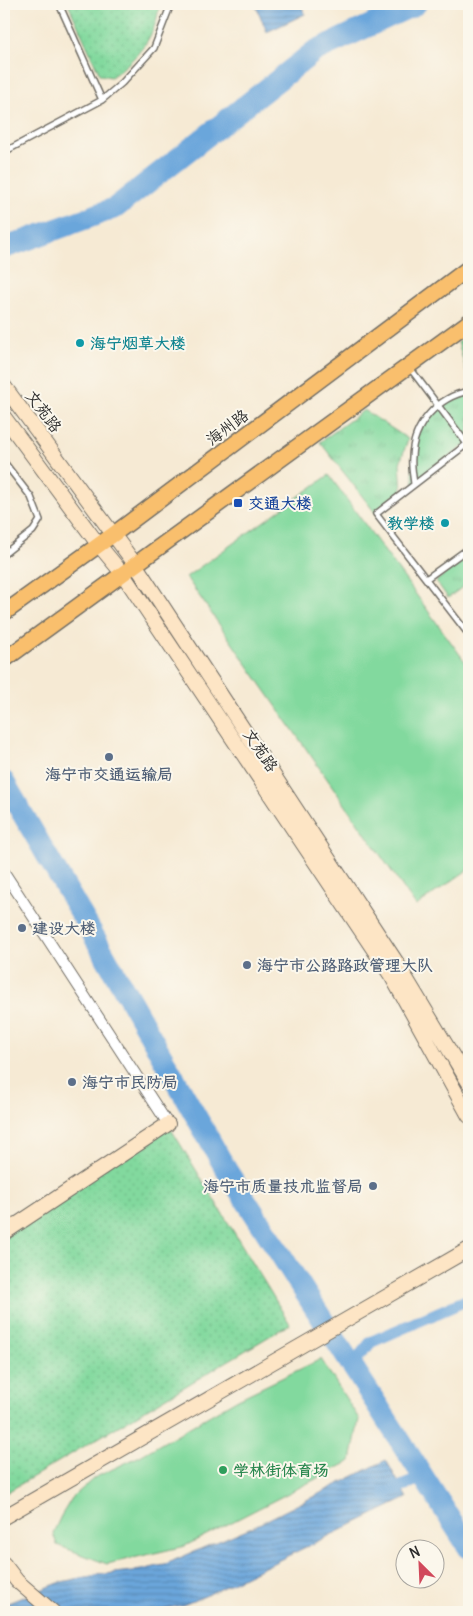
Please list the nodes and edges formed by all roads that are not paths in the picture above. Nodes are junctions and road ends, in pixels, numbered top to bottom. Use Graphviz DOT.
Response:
graph roads {
  1 [pos="59,4"];
  2 [pos="171,4"];
  3 [pos="102,100"];
  4 [pos="4,152"];
  5 [pos="469,268"];
  6 [pos="469,322"];
  7 [pos="409,366"];
  8 [pos="4,386"];
  9 [pos="469,391"];
  10 [pos="437,406"];
  11 [pos="4,417"];
  12 [pos="468,444"];
  13 [pos="4,462"];
  14 [pos="414,484"];
  15 [pos="114,534"];
  16 [pos="98,544"];
  17 [pos="469,548"];
  18 [pos="4,554"];
  19 [pos="135,564"];
  20 [pos="122,573"];
  21 [pos="426,579"];
  22 [pos="4,613"];
  23 [pos="469,635"];
  24 [pos="4,660"];
  25 [pos="4,872"];
  26 [pos="469,1083"];
  27 [pos="469,1116"];
  28 [pos="168,1124"];
  29 [pos="4,1232"];
  30 [pos="469,1249"];
  31 [pos="4,1517"];
  32 [pos="4,1564"];
  33 [pos="53,1612"];
  1 -- 3 [label="lane"];
  2 -- 3 [label="lane"];
  3 -- 4 [label="lane"];
  5 -- 15 [label="main road, 海州路"];
  6 -- 7 [label="main road"];
  7 -- 10 [label="lane"];
  7 -- 19 [label="main road"];
  8 -- 15 [label="main road, 文苑路"];
  9 -- 10 [label="lane"];
  10 -- 12 [label="lane"];
  10 -- 14 [label="lane"];
  11 -- 16 [label="main road, 文苑路"];
  12 -- 14 [label="lane"];
  13 -- 18 [label="lane"];
  14 -- 21 [label="lane"];
  15 -- 16 [label="main road, 海州路"];
  15 -- 19 [label="main road, 文苑路"];
  16 -- 20 [label="main road, 文苑路"];
  16 -- 22 [label="main road, 海州路"];
  17 -- 21 [label="lane"];
  19 -- 20 [label="main road"];
  19 -- 26 [label="main road, 文苑路"];
  20 -- 24 [label="main road"];
  20 -- 27 [label="main road, 文苑路"];
  21 -- 23 [label="lane"];
  25 -- 28 [label="street"];
  28 -- 29 [label="main road"];
  30 -- 31 [label="main road"];
  32 -- 33 [label="main road"];
}
